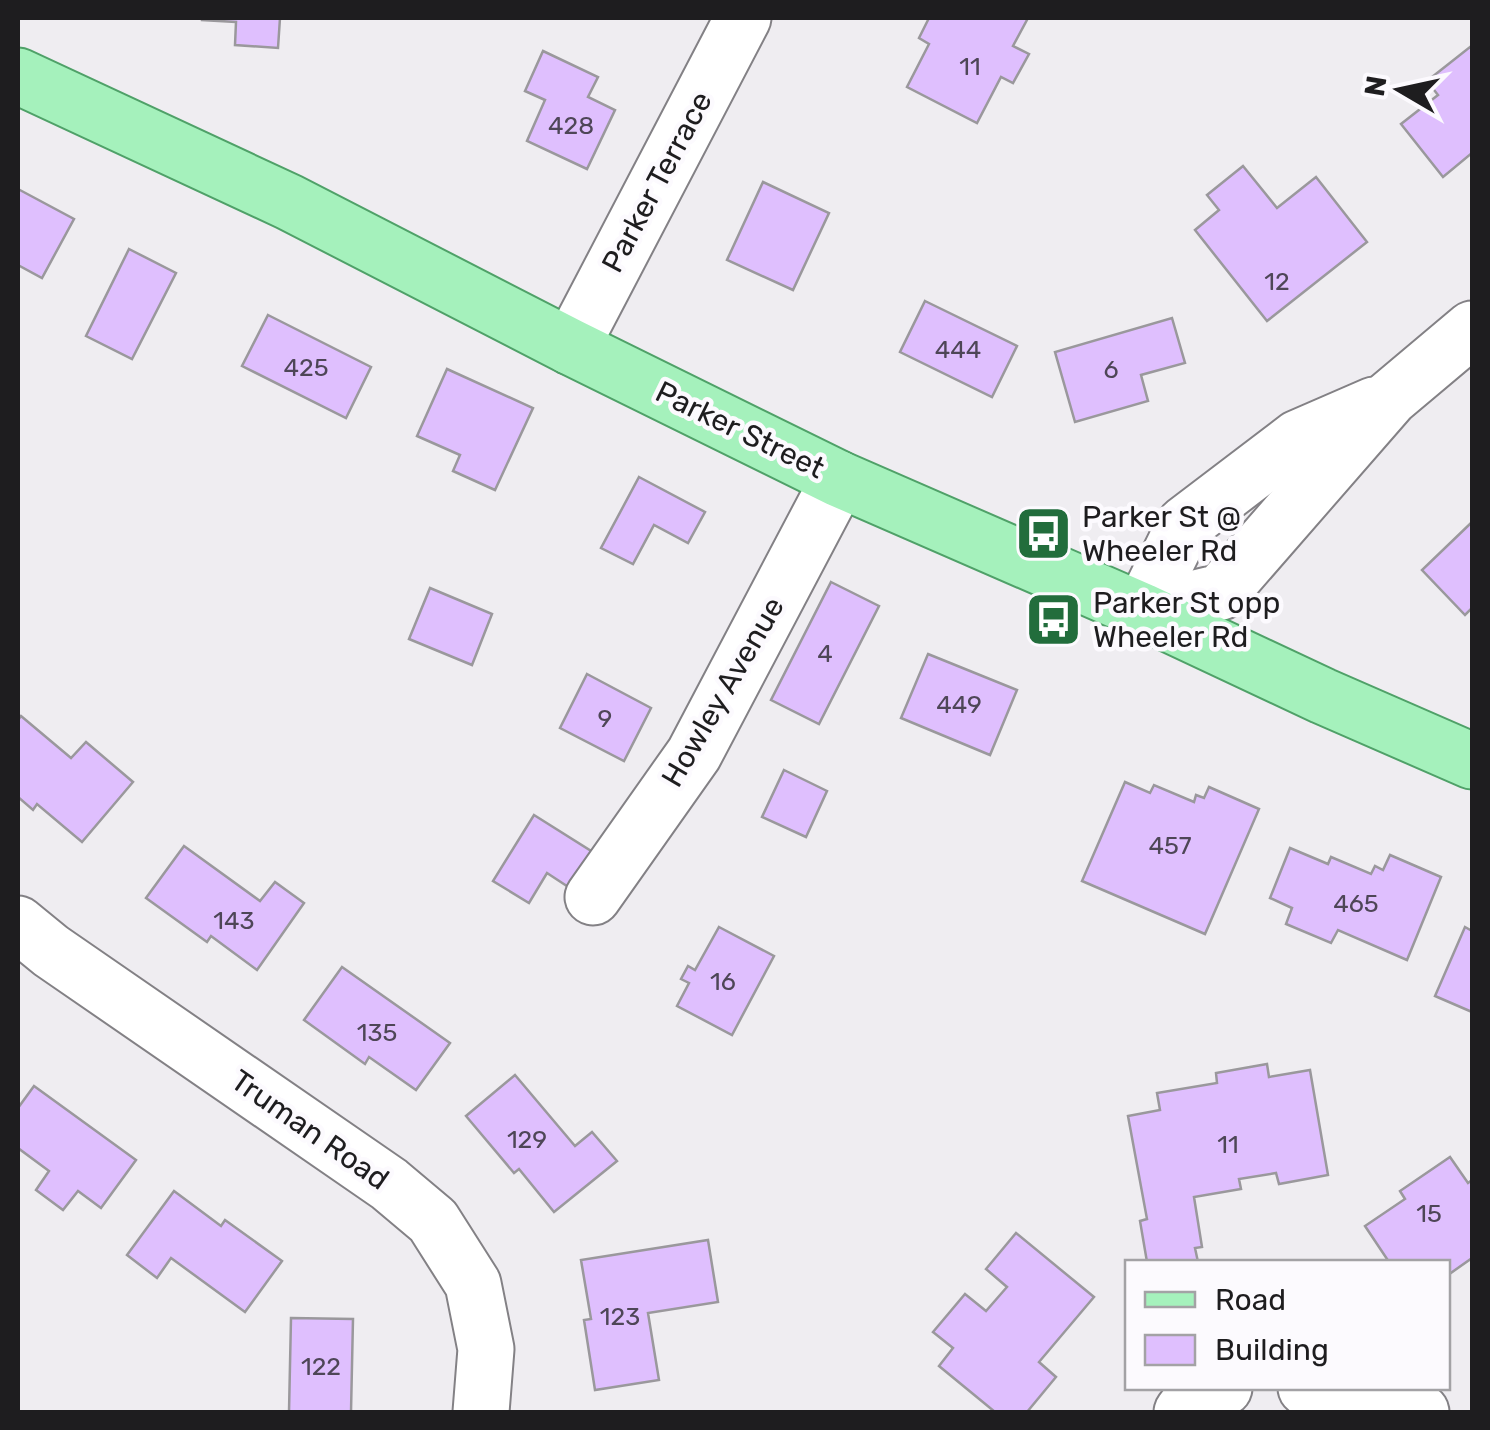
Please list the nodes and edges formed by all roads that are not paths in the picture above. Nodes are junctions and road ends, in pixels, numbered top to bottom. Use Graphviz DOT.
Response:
graph roads {
  1 [pos="743,18"];
  2 [pos="18,76"];
  3 [pos="1472,329"];
  4 [pos="570,346"];
  5 [pos="1390,398"];
  6 [pos="839,479"];
  7 [pos="1142,612"];
  8 [pos="1472,761"];
  9 [pos="593,896"];
  10 [pos="18,924"];
  11 [pos="1210,1390"];
  12 [pos="1322,1390"];
  13 [pos="480,1412"];
  14 [pos="1182,1412"];
  15 [pos="1421,1412"];
  1 -- 4 [label="street, Parker Terrace"];
  2 -- 4 [label="main road, Parker Street"];
  3 -- 5 [label="street"];
  4 -- 6 [label="main road, Parker Street"];
  5 -- 7 [label="street"];
  5 -- 7 [label="street"];
  6 -- 7 [label="main road, Parker Street"];
  6 -- 9 [label="street, Howley Avenue"];
  7 -- 8 [label="main road, Parker Street"];
  10 -- 13 [label="street, Truman Road"];
  11 -- 14 [label="street"];
  12 -- 15 [label="street"];
}
